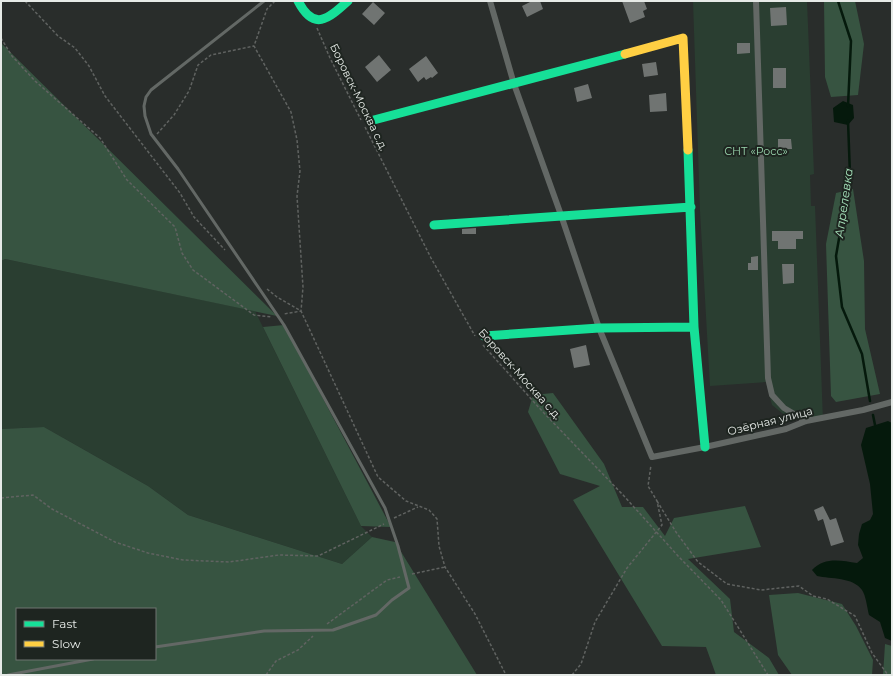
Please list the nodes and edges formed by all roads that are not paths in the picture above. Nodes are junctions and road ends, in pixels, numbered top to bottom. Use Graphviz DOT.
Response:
graph roads {
  1 [pos="264,1"];
  2 [pos="298,1"];
  3 [pos="348,1"];
  4 [pos="490,1"];
  5 [pos="756,1"];
  6 [pos="514,84"];
  7 [pos="370,121"];
  8 [pos="691,207"];
  9 [pos="561,215"];
  10 [pos="434,224"];
  11 [pos="694,327"];
  12 [pos="599,328"];
  13 [pos="481,340"];
  14 [pos="892,402"];
  15 [pos="806,421"];
  16 [pos="705,447"];
  17 [pos="156,647"];
  18 [pos="88,660"];
  19 [pos="8,675"];
  1 -- 17 [label="lane"];
  2 -- 3 [label="street"];
  4 -- 6 [label="street"];
  5 -- 15 [label="street"];
  6 -- 7 [label="street"];
  6 -- 8 [label="street"];
  6 -- 9 [label="street"];
  8 -- 9 [label="street"];
  8 -- 11 [label="street"];
  9 -- 10 [label="street"];
  9 -- 12 [label="street"];
  11 -- 12 [label="street"];
  11 -- 16 [label="street"];
  12 -- 13 [label="street"];
  12 -- 16 [label="street, Озёрная улица"];
  14 -- 15 [label="street, Озёрная улица"];
  15 -- 16 [label="street, Озёрная улица"];
  18 -- 19 [label="lane"];
}
